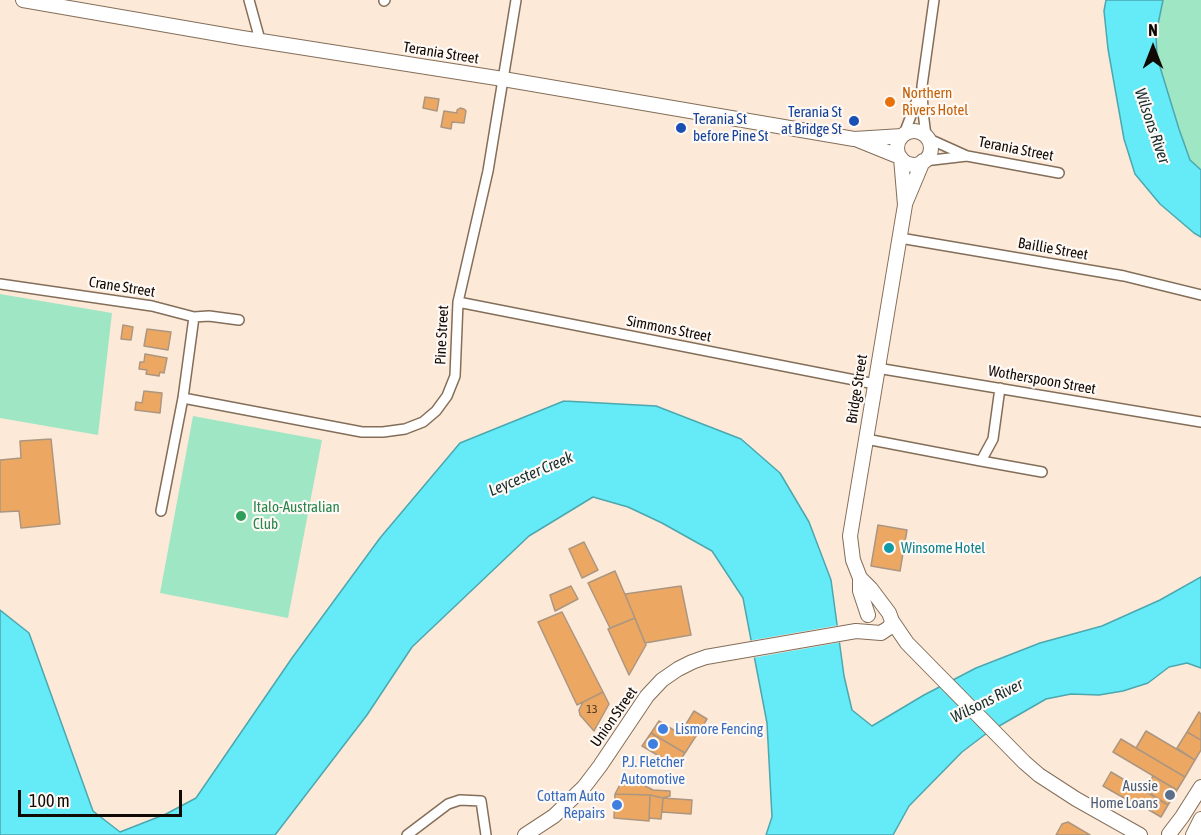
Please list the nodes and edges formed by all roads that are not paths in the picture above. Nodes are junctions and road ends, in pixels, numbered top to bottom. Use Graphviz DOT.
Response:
graph roads {
  1 [pos="23,0"];
  2 [pos="249,0"];
  3 [pos="516,0"];
  4 [pos="934,0"];
  5 [pos="261,40"];
  6 [pos="503,79"];
  7 [pos="922,86"];
  8 [pos="903,135"];
  9 [pos="927,137"];
  10 [pos="854,139"];
  11 [pos="967,156"];
  12 [pos="901,158"];
  13 [pos="924,161"];
  14 [pos="1059,173"];
  15 [pos="905,206"];
  16 [pos="900,238"];
  17 [pos="0,284"];
  18 [pos="1201,295"];
  19 [pos="458,302"];
  20 [pos="194,317"];
  21 [pos="239,320"];
  22 [pos="877,368"];
  23 [pos="875,384"];
  24 [pos="1000,388"];
  25 [pos="183,398"];
  26 [pos="1201,422"];
  27 [pos="866,439"];
  28 [pos="981,461"];
  29 [pos="1042,472"];
  30 [pos="161,511"];
  31 [pos="860,578"];
  32 [pos="889,616"];
  33 [pos="868,618"];
  34 [pos="856,631"];
  35 [pos="878,632"];
  36 [pos="907,643"];
  37 [pos="1201,786"];
  38 [pos="1201,819"];
  39 [pos="407,835"];
  40 [pos="486,835"];
  41 [pos="525,835"];
  42 [pos="1140,835"];
  43 [pos="1165,835"];
  44 [pos="1171,835"];
  45 [pos="1193,835"];
  1 -- 5 [label="main road, Terania Street"];
  2 -- 5 [label="street"];
  3 -- 6 [label="street, Pine Street"];
  4 -- 7 [label="street"];
  5 -- 6 [label="main road, Terania Street"];
  6 -- 10 [label="main road, Terania Street"];
  6 -- 19 [label="street, Pine Street"];
  7 -- 8 [label="street"];
  7 -- 9 [label="street"];
  8 -- 9 [label="main road"];
  8 -- 10 [label="main road, Terania Street"];
  8 -- 12 [label="main road"];
  9 -- 11 [label="street, Terania Street"];
  9 -- 13 [label="main road"];
  10 -- 12 [label="main road, Terania Street"];
  11 -- 13 [label="street, Terania Street"];
  11 -- 14 [label="street, Terania Street"];
  12 -- 13 [label="main road"];
  12 -- 15 [label="main road, Bridge Street"];
  13 -- 15 [label="main road, Bridge Street"];
  15 -- 16 [label="main road, Bridge Street"];
  16 -- 18 [label="street, Baillie Street"];
  16 -- 22 [label="main road, Bridge Street"];
  17 -- 20 [label="street, Crane Street"];
  19 -- 23 [label="street, Simmons Street"];
  19 -- 25 [label="street, Pine Street"];
  20 -- 21 [label="street, Crane Street"];
  20 -- 25 [label="street"];
  22 -- 23 [label="main road, Bridge Street"];
  22 -- 24 [label="street, Wotherspoon Street"];
  23 -- 27 [label="main road, Bridge Street"];
  24 -- 26 [label="street, Wotherspoon Street"];
  24 -- 28 [label="street"];
  25 -- 30 [label="street"];
  27 -- 28 [label="street"];
  27 -- 31 [label="main road, Bridge Street"];
  28 -- 29 [label="street"];
  31 -- 32 [label="main road, Bridge Street"];
  31 -- 33 [label="main road, Bridge Street"];
  32 -- 33 [label="main road"];
  32 -- 35 [label="main road"];
  32 -- 36 [label="main road, Bridge Street"];
  33 -- 34 [label="main road"];
  33 -- 35 [label="main road"];
  34 -- 35 [label="main road, Union Street"];
  34 -- 41 [label="main road, Union Street"];
  35 -- 36 [label="main road, Bridge Street"];
  36 -- 42 [label="main road, Bridge Street"];
  37 -- 44 [label="main road"];
  38 -- 45 [label="main road"];
  39 -- 40 [label="street"];
  43 -- 44 [label="main road"];
}
